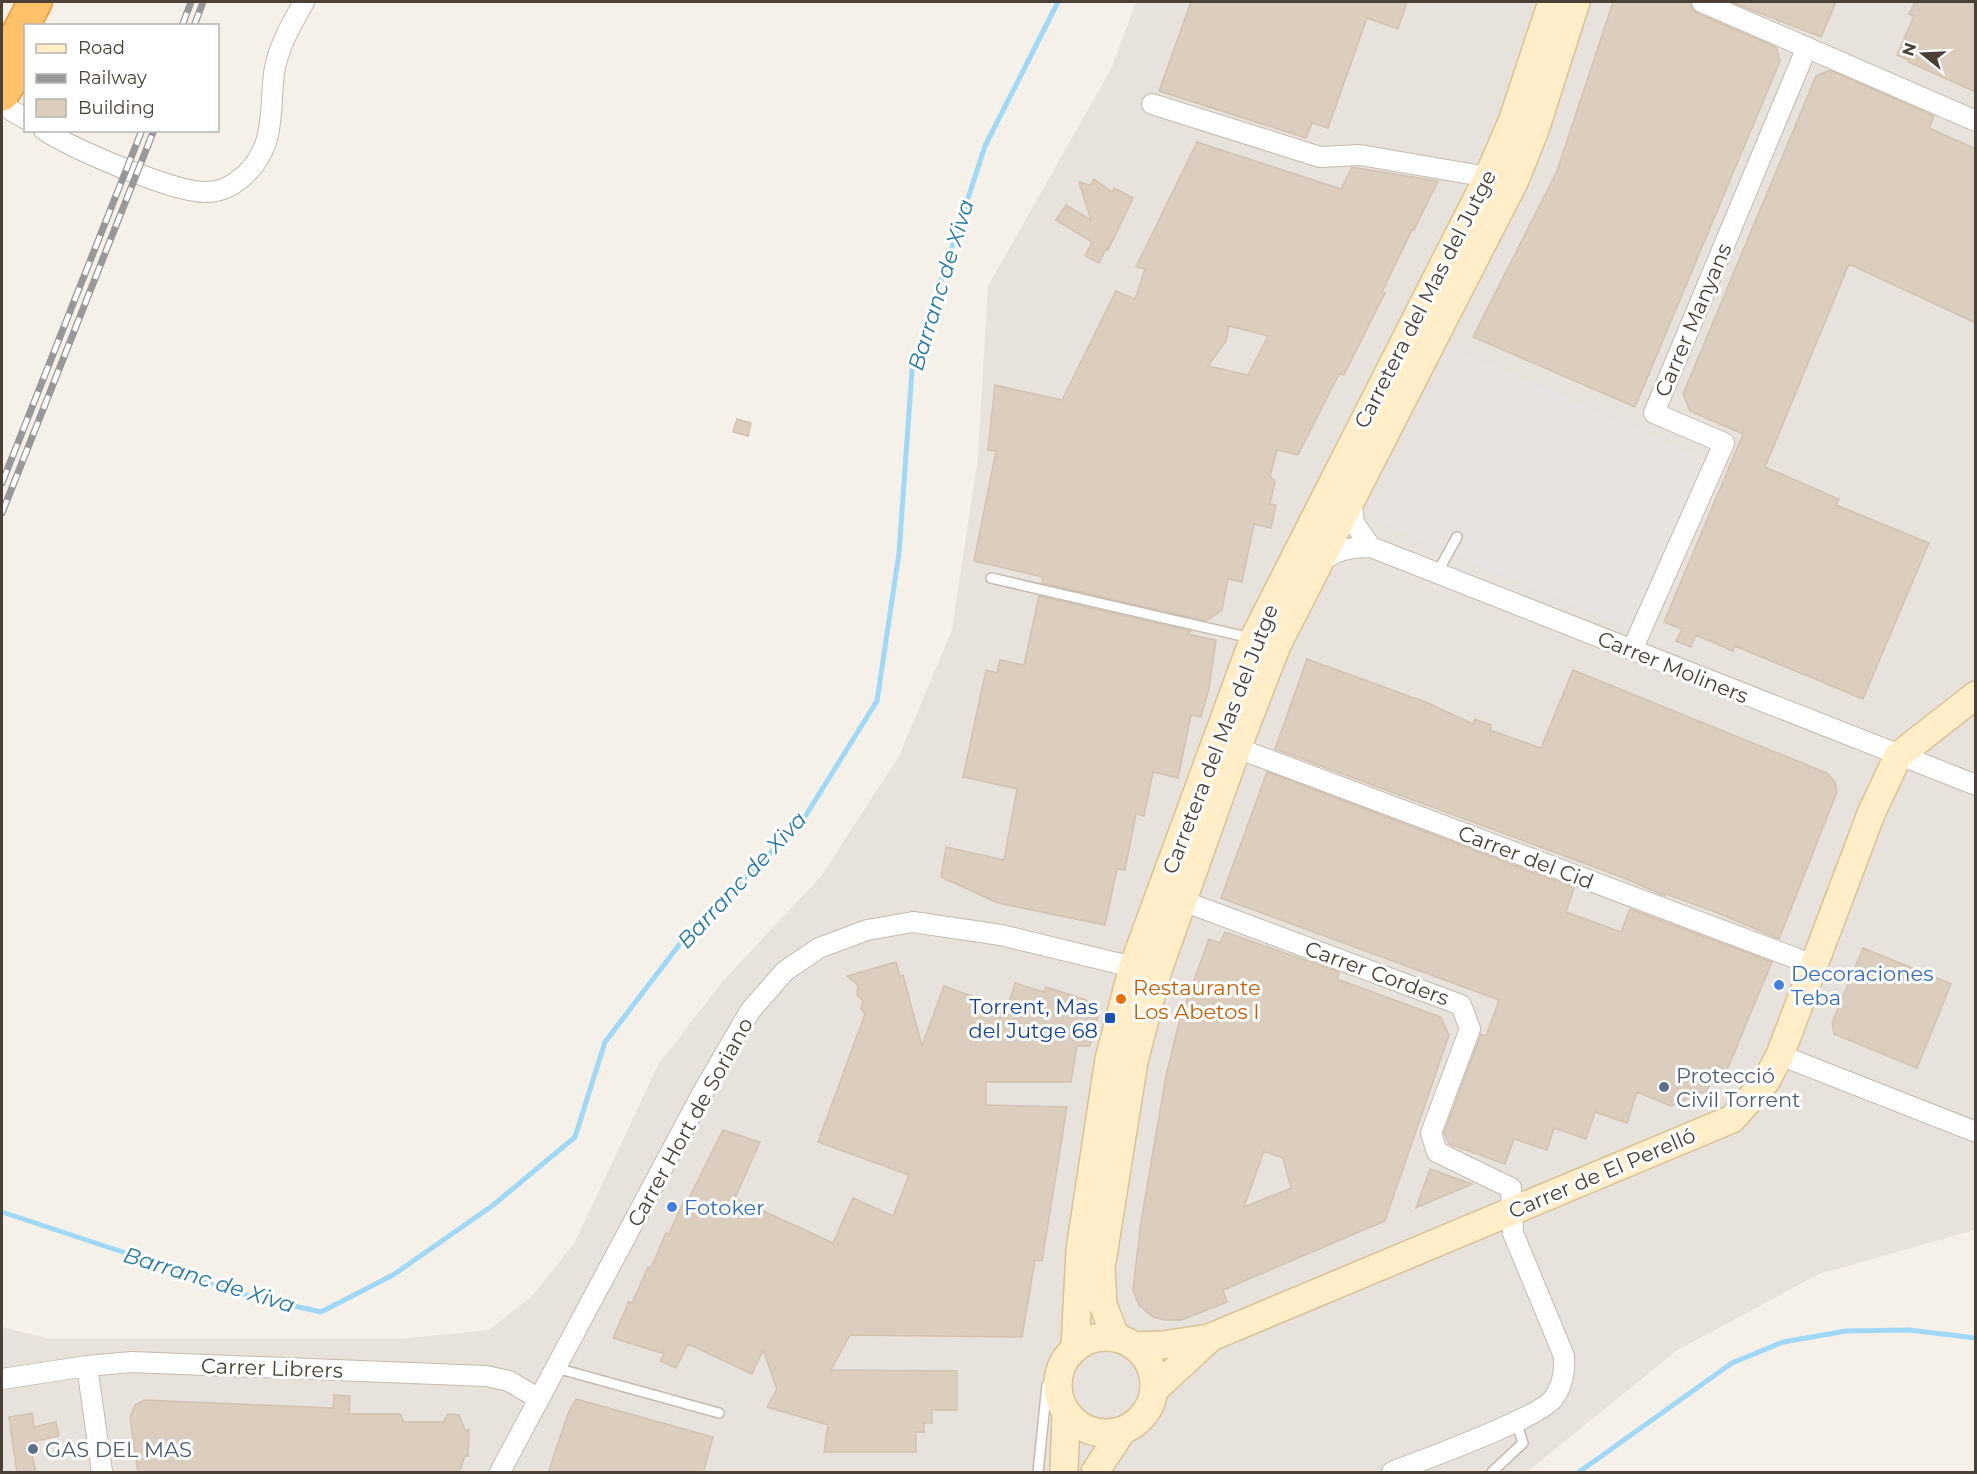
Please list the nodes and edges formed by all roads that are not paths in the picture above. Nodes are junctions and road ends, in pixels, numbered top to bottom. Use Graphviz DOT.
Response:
graph roads {
  1 [pos="35,2"];
  2 [pos="59,2"];
  3 [pos="304,2"];
  4 [pos="1552,2"];
  5 [pos="1576,2"];
  6 [pos="1702,2"];
  7 [pos="45,24"];
  8 [pos="1807,47"];
  9 [pos="24,58"];
  10 [pos="2,64"];
  11 [pos="2,94"];
  12 [pos="1152,104"];
  13 [pos="2,105"];
  14 [pos="24,118"];
  15 [pos="1976,121"];
  16 [pos="48,132"];
  17 [pos="1488,177"];
  18 [pos="1351,498"];
  19 [pos="1457,537"];
  20 [pos="1371,547"];
  21 [pos="1315,569"];
  22 [pos="1437,573"];
  23 [pos="991,578"];
  24 [pos="1254,638"];
  25 [pos="1632,650"];
  26 [pos="1976,695"];
  27 [pos="1237,748"];
  28 [pos="1898,756"];
  29 [pos="1976,785"];
  30 [pos="1183,901"];
  31 [pos="1814,965"];
  32 [pos="1133,967"];
  33 [pos="1780,1055"];
  34 [pos="1976,1132"];
  35 [pos="1513,1210"];
  36 [pos="1209,1338"];
  37 [pos="1125,1342"];
  38 [pos="1076,1348"];
  39 [pos="87,1365"];
  40 [pos="556,1368"];
  41 [pos="2,1379"];
  42 [pos="1058,1379"];
  43 [pos="1154,1390"];
  44 [pos="539,1399"];
  45 [pos="719,1413"];
  46 [pos="1066,1414"];
  47 [pos="1516,1421"];
  48 [pos="1122,1431"];
  49 [pos="102,1473"];
  50 [pos="500,1473"];
  51 [pos="1038,1473"];
  52 [pos="1064,1473"];
  53 [pos="1095,1473"];
  54 [pos="1392,1473"];
  55 [pos="1492,1473"];
  1 -- 10 [label="highway"];
  2 -- 7 [label="highway"];
  3 -- 16 [label="street"];
  4 -- 17 [label="street, Carretera del Mas del Jutge"];
  5 -- 18 [label="street, Carretera del Mas del Jutge"];
  6 -- 8 [label="street"];
  8 -- 15 [label="street"];
  8 -- 25 [label="street, Carrer Manyans"];
  9 -- 11 [label="highway"];
  12 -- 17 [label="street"];
  13 -- 14 [label="street"];
  17 -- 24 [label="street, Carretera del Mas del Jutge"];
  18 -- 20 [label="street"];
  18 -- 21 [label="street, Carretera del Mas del Jutge"];
  19 -- 22 [label="lane"];
  20 -- 21 [label="street, Carrer Moliners"];
  20 -- 22 [label="street, Carrer Moliners"];
  21 -- 27 [label="street, Carretera del Mas del Jutge"];
  22 -- 25 [label="street, Carrer Moliners"];
  23 -- 24 [label="lane"];
  24 -- 32 [label="street, Carretera del Mas del Jutge"];
  25 -- 28 [label="street, Carrer Moliners"];
  26 -- 28 [label="street, Carrer de El Perelló"];
  27 -- 30 [label="street, Carretera del Mas del Jutge"];
  27 -- 31 [label="street, Carrer del Cid"];
  28 -- 29 [label="street, Carrer Moliners"];
  28 -- 31 [label="street, Carrer de El Perelló"];
  30 -- 35 [label="street, Carrer Corders"];
  30 -- 37 [label="street, Carretera del Mas del Jutge"];
  31 -- 33 [label="street, Carrer de El Perelló"];
  32 -- 38 [label="street, Carretera del Mas del Jutge"];
  32 -- 40 [label="street, Carrer Hort de Soriano"];
  33 -- 34 [label="street"];
  33 -- 35 [label="street, Carrer de El Perelló"];
  35 -- 36 [label="street, Carrer de El Perelló"];
  35 -- 47 [label="street"];
  36 -- 37 [label="street"];
  36 -- 43 [label="street"];
  37 -- 38 [label="street"];
  37 -- 43 [label="street"];
  38 -- 42 [label="street"];
  39 -- 41 [label="street, Carrer Librers"];
  39 -- 44 [label="street, Carrer Librers"];
  39 -- 49 [label="street"];
  40 -- 44 [label="street, Carrer Hort de Soriano"];
  40 -- 45 [label="lane"];
  42 -- 46 [label="street"];
  42 -- 51 [label="lane"];
  43 -- 48 [label="street"];
  44 -- 50 [label="street, Carrer Hort de Soriano"];
  46 -- 48 [label="street"];
  46 -- 52 [label="street"];
  47 -- 54 [label="street"];
  47 -- 55 [label="lane"];
  48 -- 53 [label="street"];
}
